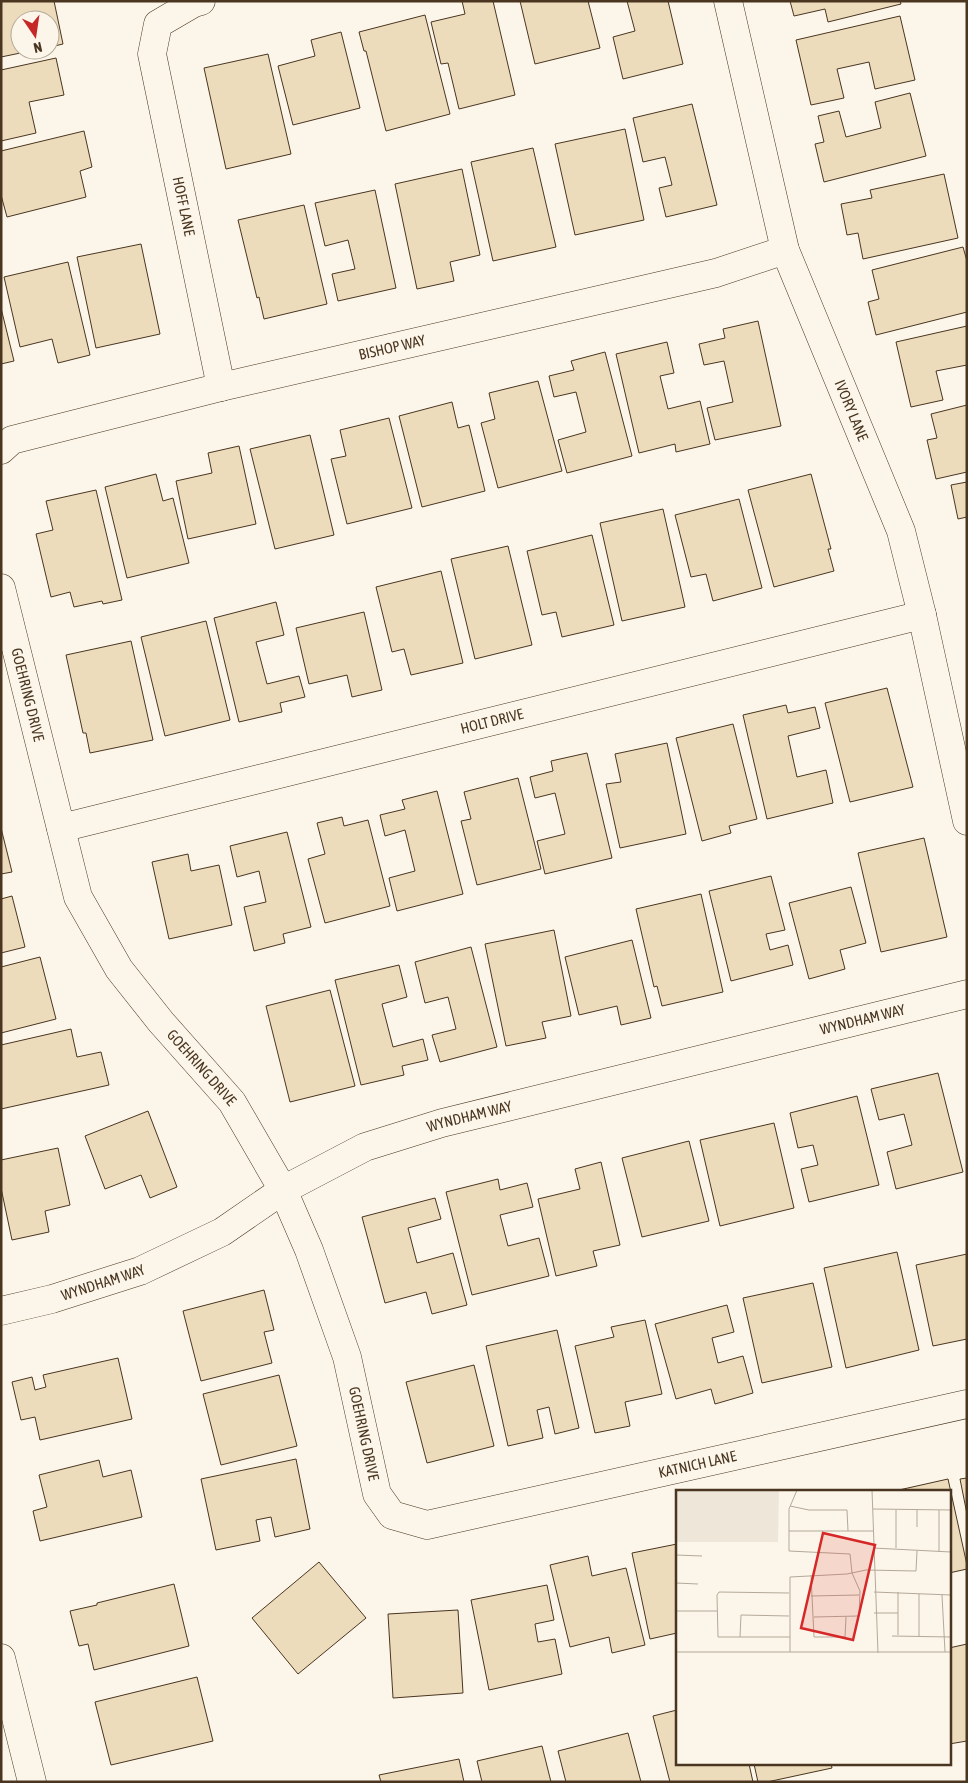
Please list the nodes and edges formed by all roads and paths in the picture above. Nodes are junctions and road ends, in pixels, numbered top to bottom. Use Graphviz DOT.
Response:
graph roads {
  1 [pos="201,1"];
  2 [pos="728,1"];
  3 [pos="786,250"];
  4 [pos="221,387"];
  5 [pos="1,450"];
  6 [pos="1,588"];
  7 [pos="922,615"];
  8 [pos="967,821"];
  9 [pos="61,828"];
  10 [pos="967,994"];
  11 [pos="283,1190"];
  12 [pos="1,1311"];
  13 [pos="967,1404"];
  14 [pos="428,1525"];
  15 [pos="1,1658"];
  16 [pos="9,1722"];
  17 [pos="32,1782"];
  1 -- 4 [label="street, HOFF LANE"];
  2 -- 3 [label="street, IVORY LANE"];
  3 -- 4 [label="street, BISHOP WAY"];
  3 -- 7 [label="street, IVORY LANE"];
  4 -- 5 [label="street, BISHOP WAY"];
  6 -- 9 [label="street, GOEHRING DRIVE"];
  7 -- 8 [label="street, IVORY LANE"];
  7 -- 9 [label="street, HOLT DRIVE"];
  9 -- 11 [label="street, GOEHRING DRIVE"];
  10 -- 11 [label="street, WYNDHAM WAY"];
  11 -- 12 [label="street, WYNDHAM WAY"];
  11 -- 14 [label="street, GOEHRING DRIVE"];
  13 -- 14 [label="street, KATNICH LANE"];
  15 -- 16 [label="street"];
  16 -- 17 [label="street"];
}
